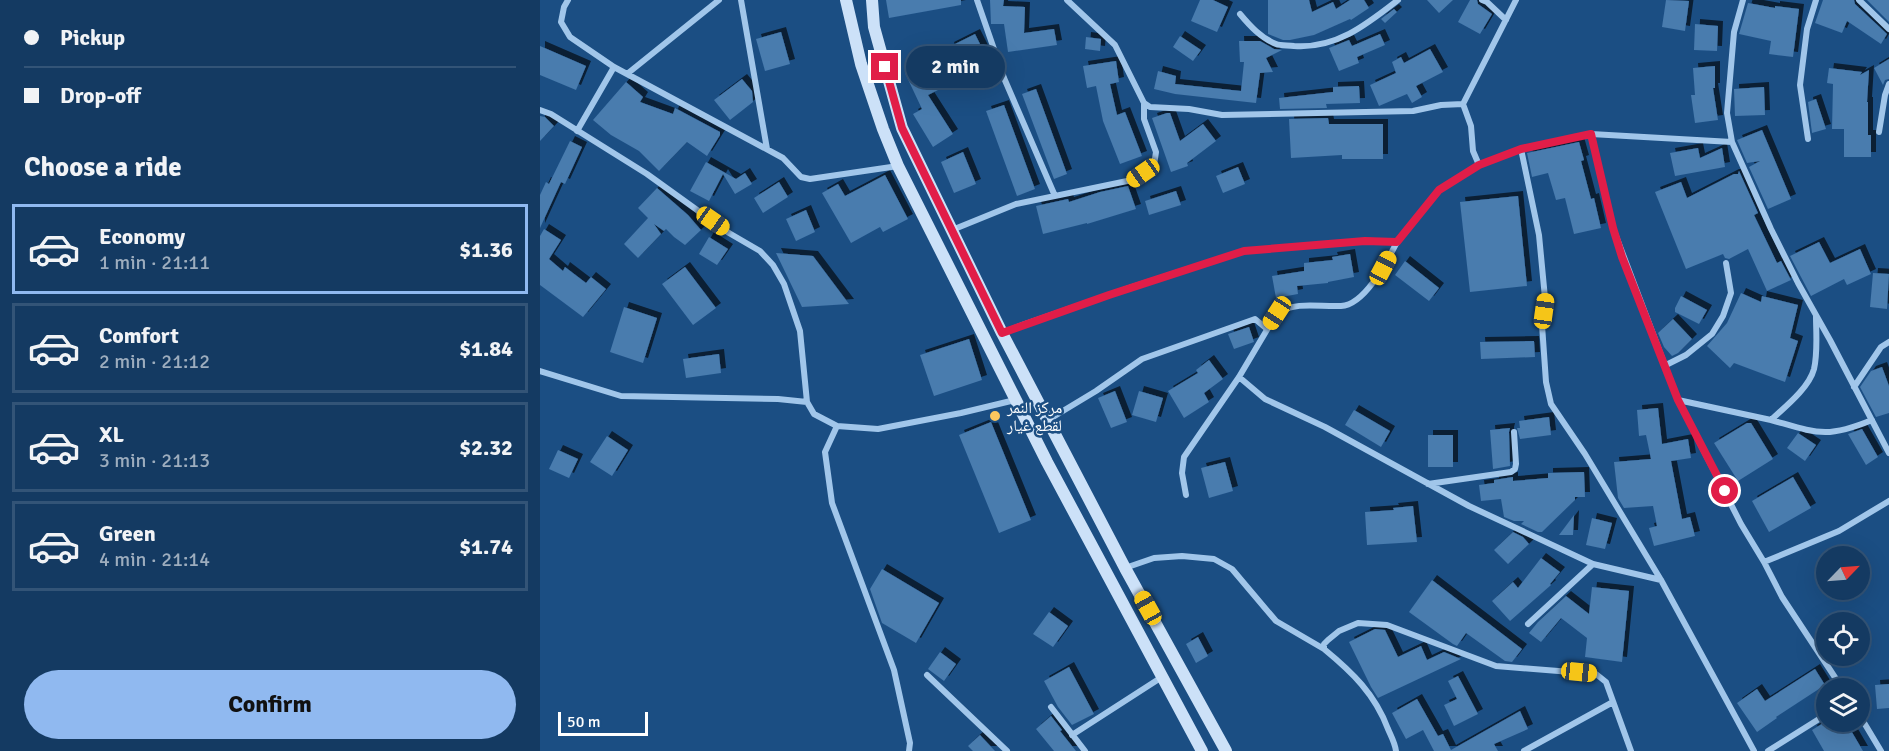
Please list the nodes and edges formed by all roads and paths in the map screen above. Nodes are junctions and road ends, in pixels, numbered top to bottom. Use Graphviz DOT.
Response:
graph roads {
  1 [pos="568,0"];
  2 [pos="719,0"];
  3 [pos="741,0"];
  4 [pos="846,0"];
  5 [pos="872,0"];
  6 [pos="977,0"];
  7 [pos="1067,0"];
  8 [pos="1398,0"];
  9 [pos="1482,0"];
  10 [pos="1516,0"];
  11 [pos="1743,0"];
  12 [pos="1816,0"];
  13 [pos="1859,0"];
  14 [pos="1240,14"];
  15 [pos="1506,20"];
  16 [pos="1889,29"];
  17 [pos="614,67"];
  18 [pos="627,74"];
  19 [pos="1889,84"];
  20 [pos="1144,103"];
  21 [pos="1463,104"];
  22 [pos="540,110"];
  23 [pos="577,131"];
  24 [pos="1879,132"];
  25 [pos="1591,134"];
  26 [pos="1808,139"];
  27 [pos="1732,142"];
  28 [pos="767,149"];
  29 [pos="1521,149"];
  30 [pos="1479,165"];
  31 [pos="898,166"];
  32 [pos="1055,196"];
  33 [pos="952,230"];
  34 [pos="1397,242"];
  35 [pos="1726,263"];
  36 [pos="1815,312"];
  37 [pos="1267,329"];
  38 [pos="1002,333"];
  39 [pos="1889,342"];
  40 [pos="1664,366"];
  41 [pos="540,371"];
  42 [pos="1239,377"];
  43 [pos="1854,387"];
  44 [pos="1016,400"];
  45 [pos="1678,400"];
  46 [pos="807,402"];
  47 [pos="1048,420"];
  48 [pos="1771,420"];
  49 [pos="1872,420"];
  50 [pos="837,426"];
  51 [pos="1514,432"];
  52 [pos="1065,452"];
  53 [pos="1889,453"];
  54 [pos="1047,462"];
  55 [pos="1428,484"];
  56 [pos="1186,495"];
  57 [pos="1889,501"];
  58 [pos="1764,562"];
  59 [pos="1593,564"];
  60 [pos="1125,568"];
  61 [pos="1661,580"];
  62 [pos="1528,624"];
  63 [pos="1324,649"];
  64 [pos="927,675"];
  65 [pos="1162,677"];
  66 [pos="1835,678"];
  67 [pos="1613,702"];
  68 [pos="1051,707"];
  69 [pos="1816,721"];
  70 [pos="1870,732"];
  71 [pos="1072,735"];
  72 [pos="1396,749"];
  73 [pos="909,751"];
  74 [pos="1007,751"];
  75 [pos="1085,751"];
  76 [pos="1202,751"];
  77 [pos="1226,751"];
  78 [pos="1403,751"];
  79 [pos="1524,751"];
  80 [pos="1631,751"];
  81 [pos="1754,751"];
  82 [pos="1768,751"];
  83 [pos="1881,751"];
  1 -- 17 [label="street"];
  2 -- 18 [label="street"];
  3 -- 28 [label="street"];
  4 -- 31 [label="street"];
  5 -- 33 [label="street"];
  6 -- 32 [label="street"];
  7 -- 20 [label="street"];
  8 -- 14 [label="street"];
  9 -- 15 [label="street"];
  10 -- 15 [label="street"];
  11 -- 27 [label="street"];
  12 -- 26 [label="street"];
  13 -- 16 [label="street"];
  15 -- 21 [label="street"];
  17 -- 18 [label="street"];
  17 -- 23 [label="street"];
  18 -- 28 [label="street"];
  19 -- 24 [label="street"];
  20 -- 21 [label="street"];
  20 -- 32 [label="street"];
  21 -- 30 [label="street"];
  22 -- 23 [label="street"];
  23 -- 46 [label="street"];
  25 -- 27 [label="street"];
  25 -- 29 [label="street"];
  25 -- 40 [label="street"];
  27 -- 36 [label="street"];
  28 -- 31 [label="street"];
  29 -- 30 [label="street"];
  29 -- 61 [label="street"];
  30 -- 34 [label="street"];
  31 -- 44 [label="street"];
  32 -- 33 [label="street"];
  33 -- 38 [label="street"];
  34 -- 37 [label="street"];
  34 -- 38 [label="street"];
  35 -- 40 [label="street"];
  36 -- 43 [label="street"];
  36 -- 48 [label="street"];
  37 -- 42 [label="street"];
  37 -- 47 [label="street"];
  38 -- 47 [label="street"];
  39 -- 43 [label="street"];
  40 -- 45 [label="street"];
  41 -- 46 [label="street"];
  42 -- 55 [label="street"];
  42 -- 56 [label="street"];
  43 -- 49 [label="street"];
  44 -- 50 [label="street"];
  44 -- 54 [label="street"];
  45 -- 48 [label="street"];
  45 -- 58 [label="street"];
  46 -- 50 [label="street"];
  47 -- 52 [label="street"];
  48 -- 49 [label="street"];
  49 -- 53 [label="street"];
  50 -- 73 [label="street"];
  51 -- 55 [label="street"];
  52 -- 54 [label="street"];
  52 -- 60 [label="street"];
  54 -- 65 [label="street"];
  55 -- 59 [label="street"];
  57 -- 58 [label="street"];
  58 -- 66 [label="street"];
  59 -- 61 [label="street"];
  59 -- 62 [label="street"];
  60 -- 63 [label="street"];
  60 -- 77 [label="street"];
  61 -- 81 [label="street"];
  63 -- 67 [label="street"];
  63 -- 72 [label="street"];
  64 -- 74 [label="street"];
  65 -- 71 [label="street"];
  65 -- 76 [label="street"];
  67 -- 79 [label="street"];
  67 -- 80 [label="street"];
  68 -- 71 [label="street"];
  69 -- 82 [label="street"];
  70 -- 83 [label="street"];
  71 -- 75 [label="street"];
  72 -- 78 [label="street"];
}
